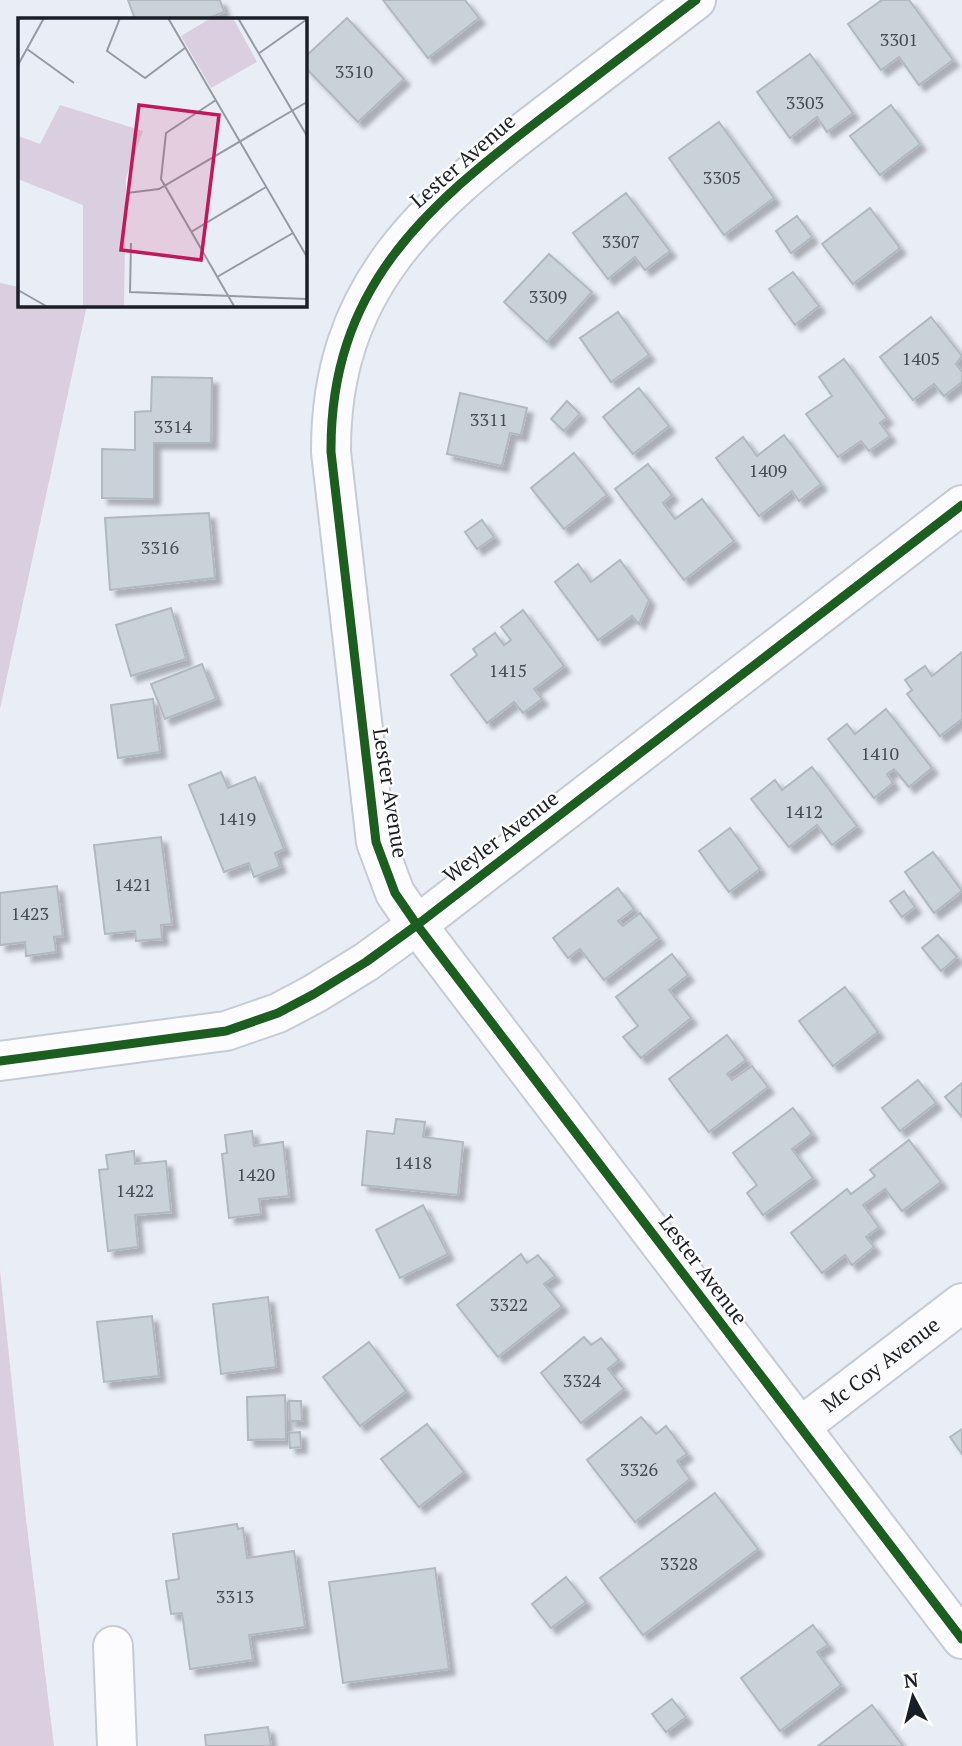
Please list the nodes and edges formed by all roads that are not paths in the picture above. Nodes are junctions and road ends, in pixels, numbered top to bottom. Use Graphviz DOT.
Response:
graph roads {
  1 [pos="696,0"];
  2 [pos="962,505"];
  3 [pos="417,925"];
  4 [pos="0,1061"];
  5 [pos="962,1303"];
  6 [pos="800,1427"];
  7 [pos="962,1639"];
  8 [pos="113,1646"];
  9 [pos="117,1746"];
  1 -- 3 [label="street, Lester Avenue"];
  2 -- 3 [label="street, Weyler Avenue"];
  3 -- 4 [label="street, Weyler Avenue"];
  3 -- 6 [label="street, Lester Avenue"];
  5 -- 6 [label="street, Mc Coy Avenue"];
  6 -- 7 [label="street, Lester Avenue"];
  8 -- 9 [label="street"];
}
